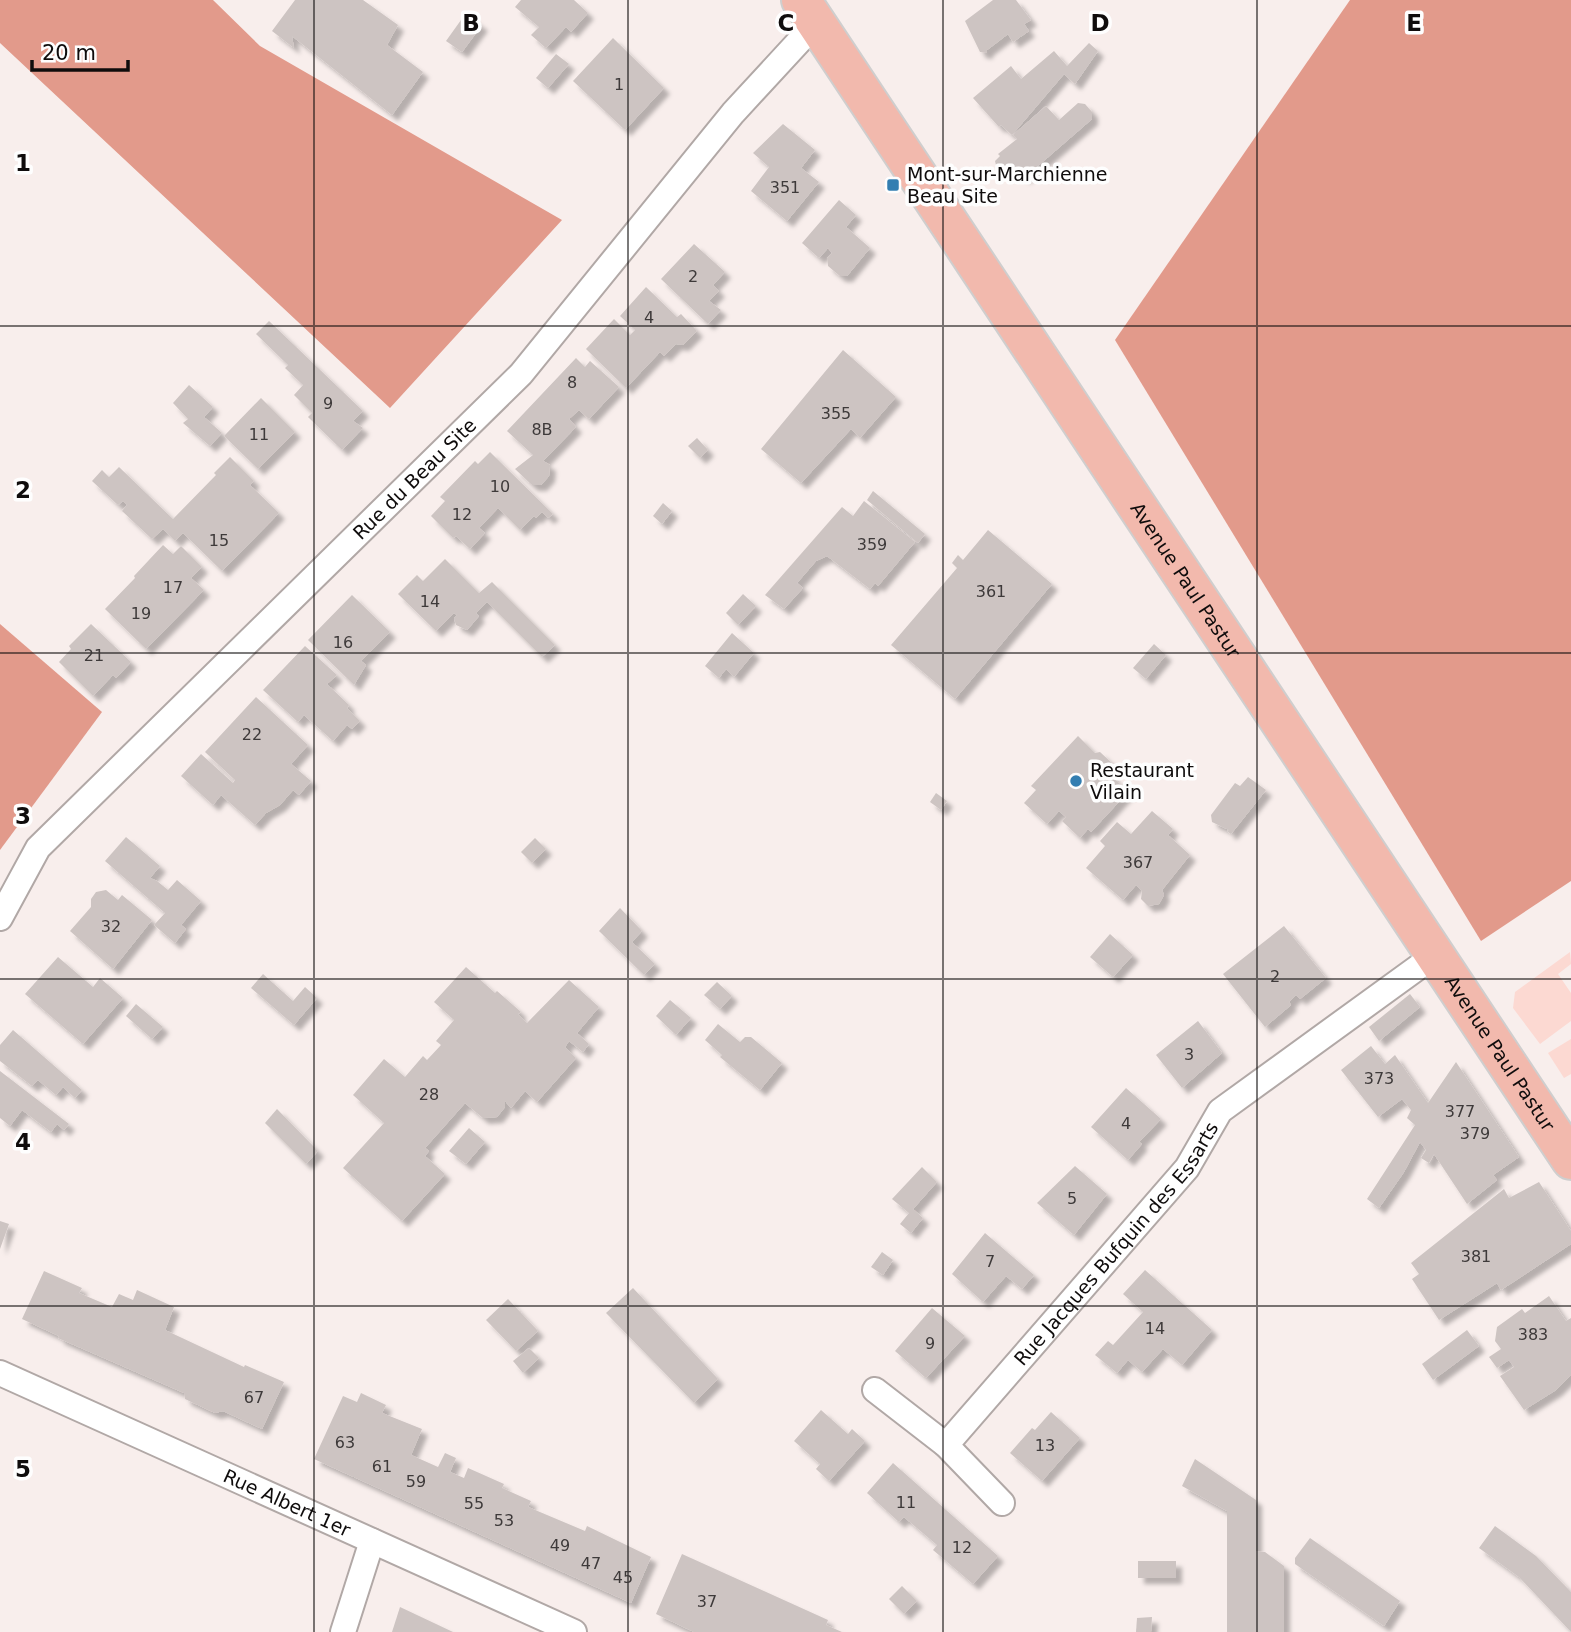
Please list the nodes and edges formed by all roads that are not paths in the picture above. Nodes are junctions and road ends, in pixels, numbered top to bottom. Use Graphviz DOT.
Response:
graph roads {
  1 [pos="809,11"];
  2 [pos="0,918"];
  3 [pos="1435,956"];
  4 [pos="1571,1160"];
  5 [pos="0,1373"];
  6 [pos="875,1390"];
  7 [pos="946,1446"];
  8 [pos="1002,1503"];
  9 [pos="372,1541"];
  10 [pos="343,1632"];
  11 [pos="574,1632"];
  1 -- 2 [label="street, Rue du Beau Site"];
  1 -- 3 [label="main road, Avenue Paul Pastur"];
  3 -- 4 [label="main road, Avenue Paul Pastur"];
  3 -- 7 [label="street, Rue Jacques Bufquin des Essarts"];
  5 -- 9 [label="street, Rue Albert 1er"];
  6 -- 7 [label="street"];
  7 -- 8 [label="street"];
  9 -- 10 [label="street"];
  9 -- 11 [label="street, Rue Albert 1er"];
}
